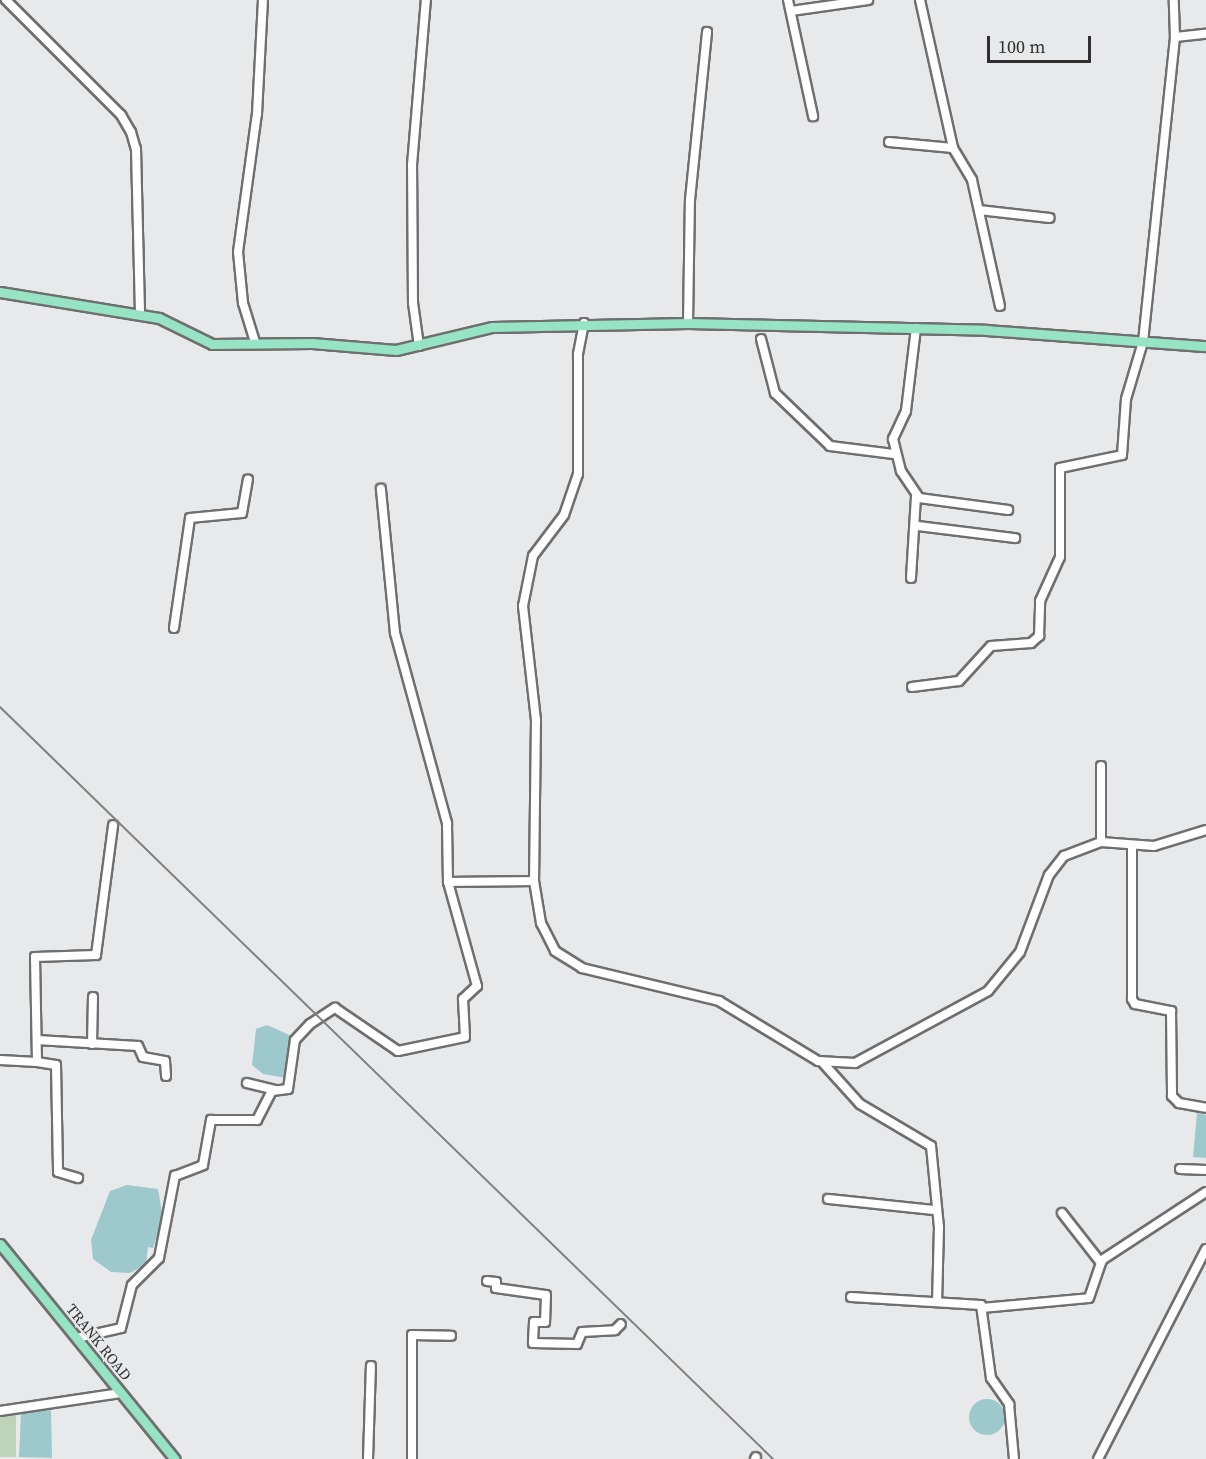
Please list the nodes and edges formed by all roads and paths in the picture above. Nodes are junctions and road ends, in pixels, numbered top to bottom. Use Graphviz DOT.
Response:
graph roads {
  1 [pos="6,0"];
  2 [pos="263,0"];
  3 [pos="426,0"];
  4 [pos="788,0"];
  5 [pos="868,0"];
  6 [pos="920,0"];
  7 [pos="1174,0"];
  8 [pos="790,11"];
  9 [pos="707,32"];
  10 [pos="1206,34"];
  11 [pos="1175,37"];
  12 [pos="813,116"];
  13 [pos="889,142"];
  14 [pos="953,148"];
  15 [pos="979,210"];
  16 [pos="1050,218"];
  17 [pos="0,292"];
  18 [pos="1000,306"];
  19 [pos="140,314"];
  20 [pos="584,323"];
  21 [pos="688,323"];
  22 [pos="916,328"];
  23 [pos="761,339"];
  24 [pos="255,342"];
  25 [pos="1143,342"];
  26 [pos="419,346"];
  27 [pos="1206,346"];
  28 [pos="894,454"];
  29 [pos="248,480"];
  30 [pos="381,489"];
  31 [pos="916,496"];
  32 [pos="1008,510"];
  33 [pos="918,526"];
  34 [pos="1015,538"];
  35 [pos="911,578"];
  36 [pos="174,628"];
  37 [pos="912,687"];
  38 [pos="1101,766"];
  39 [pos="113,825"];
  40 [pos="1206,830"];
  41 [pos="1101,842"];
  42 [pos="1132,848"];
  43 [pos="534,881"];
  44 [pos="448,882"];
  45 [pos="93,997"];
  46 [pos="37,1040"];
  47 [pos="92,1044"];
  48 [pos="0,1060"];
  49 [pos="37,1062"];
  50 [pos="823,1063"];
  51 [pos="166,1076"];
  52 [pos="247,1083"];
  53 [pos="275,1090"];
  54 [pos="1206,1108"];
  55 [pos="1180,1169"];
  56 [pos="1206,1170"];
  57 [pos="78,1178"];
  58 [pos="1206,1192"];
  59 [pos="828,1199"];
  60 [pos="934,1210"];
  61 [pos="1062,1213"];
  62 [pos="0,1244"];
  63 [pos="1206,1249"];
  64 [pos="1101,1263"];
  65 [pos="487,1281"];
  66 [pos="851,1297"];
  67 [pos="938,1301"];
  68 [pos="982,1308"];
  69 [pos="621,1324"];
  70 [pos="451,1336"];
  71 [pos="77,1338"];
  72 [pos="371,1366"];
  73 [pos="121,1393"];
  74 [pos="0,1411"];
  75 [pos="175,1459"];
  76 [pos="368,1459"];
  77 [pos="412,1459"];
  78 [pos="1014,1459"];
  79 [pos="1098,1459"];
  1 -- 19 [label="street"];
  2 -- 24 [label="street"];
  3 -- 26 [label="street"];
  4 -- 8 [label="street"];
  5 -- 8 [label="street"];
  6 -- 14 [label="street"];
  7 -- 11 [label="street"];
  8 -- 12 [label="street"];
  9 -- 21 [label="street"];
  10 -- 11 [label="street"];
  11 -- 25 [label="street"];
  13 -- 14 [label="street"];
  14 -- 15 [label="street"];
  15 -- 16 [label="street"];
  15 -- 18 [label="street"];
  17 -- 19 [label="main road"];
  19 -- 24 [label="main road"];
  20 -- 21 [label="main road"];
  20 -- 26 [label="main road"];
  20 -- 43 [label="street"];
  21 -- 22 [label="main road"];
  22 -- 25 [label="main road"];
  22 -- 28 [label="street"];
  23 -- 28 [label="street"];
  24 -- 26 [label="main road"];
  25 -- 27 [label="main road"];
  25 -- 37 [label="street"];
  28 -- 31 [label="street"];
  29 -- 36 [label="street"];
  30 -- 44 [label="street"];
  31 -- 32 [label="street"];
  31 -- 33 [label="street"];
  33 -- 34 [label="street"];
  33 -- 35 [label="street"];
  38 -- 41 [label="street"];
  39 -- 46 [label="street"];
  40 -- 42 [label="street"];
  41 -- 42 [label="street"];
  41 -- 50 [label="street"];
  42 -- 54 [label="street"];
  43 -- 44 [label="street"];
  43 -- 50 [label="street"];
  44 -- 53 [label="street"];
  45 -- 47 [label="street"];
  46 -- 47 [label="street"];
  46 -- 49 [label="street"];
  47 -- 51 [label="street"];
  48 -- 49 [label="street"];
  49 -- 57 [label="street"];
  50 -- 60 [label="street"];
  52 -- 53 [label="street"];
  53 -- 71 [label="street"];
  55 -- 56 [label="street"];
  58 -- 64 [label="street"];
  59 -- 60 [label="street"];
  60 -- 67 [label="street"];
  61 -- 64 [label="street"];
  62 -- 71 [label="main road, TRANK ROAD"];
  63 -- 79 [label="street"];
  64 -- 68 [label="street"];
  65 -- 69 [label="street"];
  66 -- 67 [label="street"];
  67 -- 68 [label="street"];
  68 -- 78 [label="street"];
  70 -- 77 [label="street"];
  71 -- 73 [label="main road, TRANK ROAD"];
  72 -- 76 [label="street"];
  73 -- 74 [label="street"];
  73 -- 75 [label="main road, TRANK ROAD"];
}
